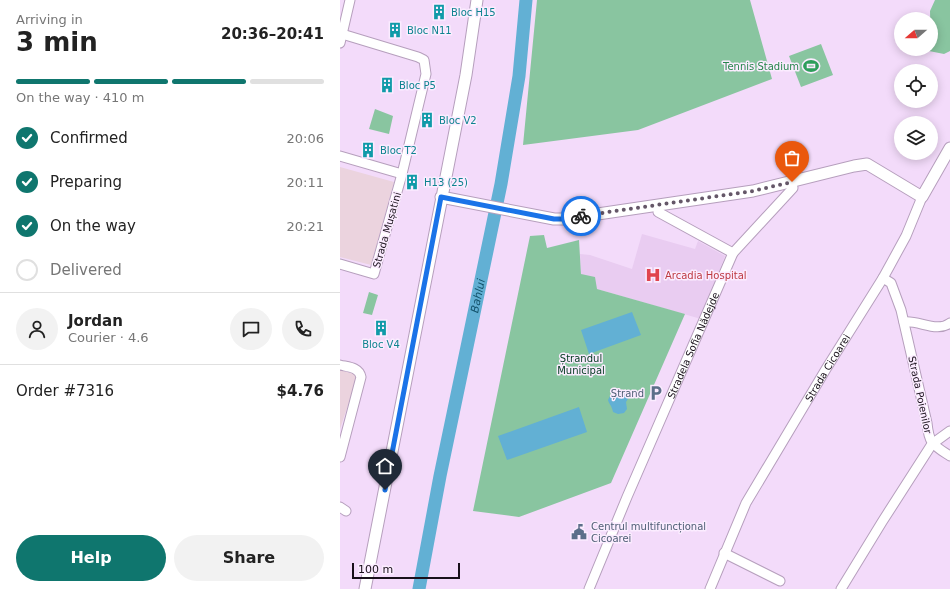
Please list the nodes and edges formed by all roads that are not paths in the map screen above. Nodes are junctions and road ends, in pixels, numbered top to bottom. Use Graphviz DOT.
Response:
graph roads {
  1 [pos="350,0"];
  2 [pos="477,0"];
  3 [pos="341,38"];
  4 [pos="950,148"];
  5 [pos="340,156"];
  6 [pos="402,174"];
  7 [pos="792,182"];
  8 [pos="441,197"];
  9 [pos="922,197"];
  10 [pos="659,205"];
  11 [pos="733,253"];
  12 [pos="340,264"];
  13 [pos="883,278"];
  14 [pos="904,322"];
  15 [pos="950,324"];
  16 [pos="340,365"];
  17 [pos="950,431"];
  18 [pos="932,444"];
  19 [pos="950,456"];
  20 [pos="340,457"];
  21 [pos="724,552"];
  22 [pos="780,581"];
  23 [pos="365,589"];
  24 [pos="589,589"];
  25 [pos="710,589"];
  26 [pos="841,589"];
  1 -- 3 [label="street"];
  2 -- 8 [label="street"];
  3 -- 6 [label="street"];
  4 -- 9 [label="street, Strada Cicoarei"];
  5 -- 6 [label="street"];
  6 -- 12 [label="street, Strada Mușatini"];
  7 -- 9 [label="street"];
  7 -- 10 [label="street"];
  7 -- 11 [label="street, Stradela Sofia Nădejde"];
  8 -- 10 [label="street"];
  8 -- 23 [label="street"];
  9 -- 13 [label="street, Strada Cicoarei"];
  10 -- 11 [label="street"];
  11 -- 24 [label="street, Stradela Sofia Nădejde"];
  13 -- 14 [label="street, Strada Poienilor"];
  13 -- 21 [label="street, Strada Cicoarei"];
  14 -- 15 [label="street"];
  14 -- 18 [label="street, Strada Poienilor"];
  16 -- 20 [label="street"];
  17 -- 18 [label="street"];
  18 -- 19 [label="street"];
  18 -- 26 [label="street, Strada Poienilor"];
  21 -- 22 [label="street"];
  21 -- 25 [label="street, Strada Cicoarei"];
}
